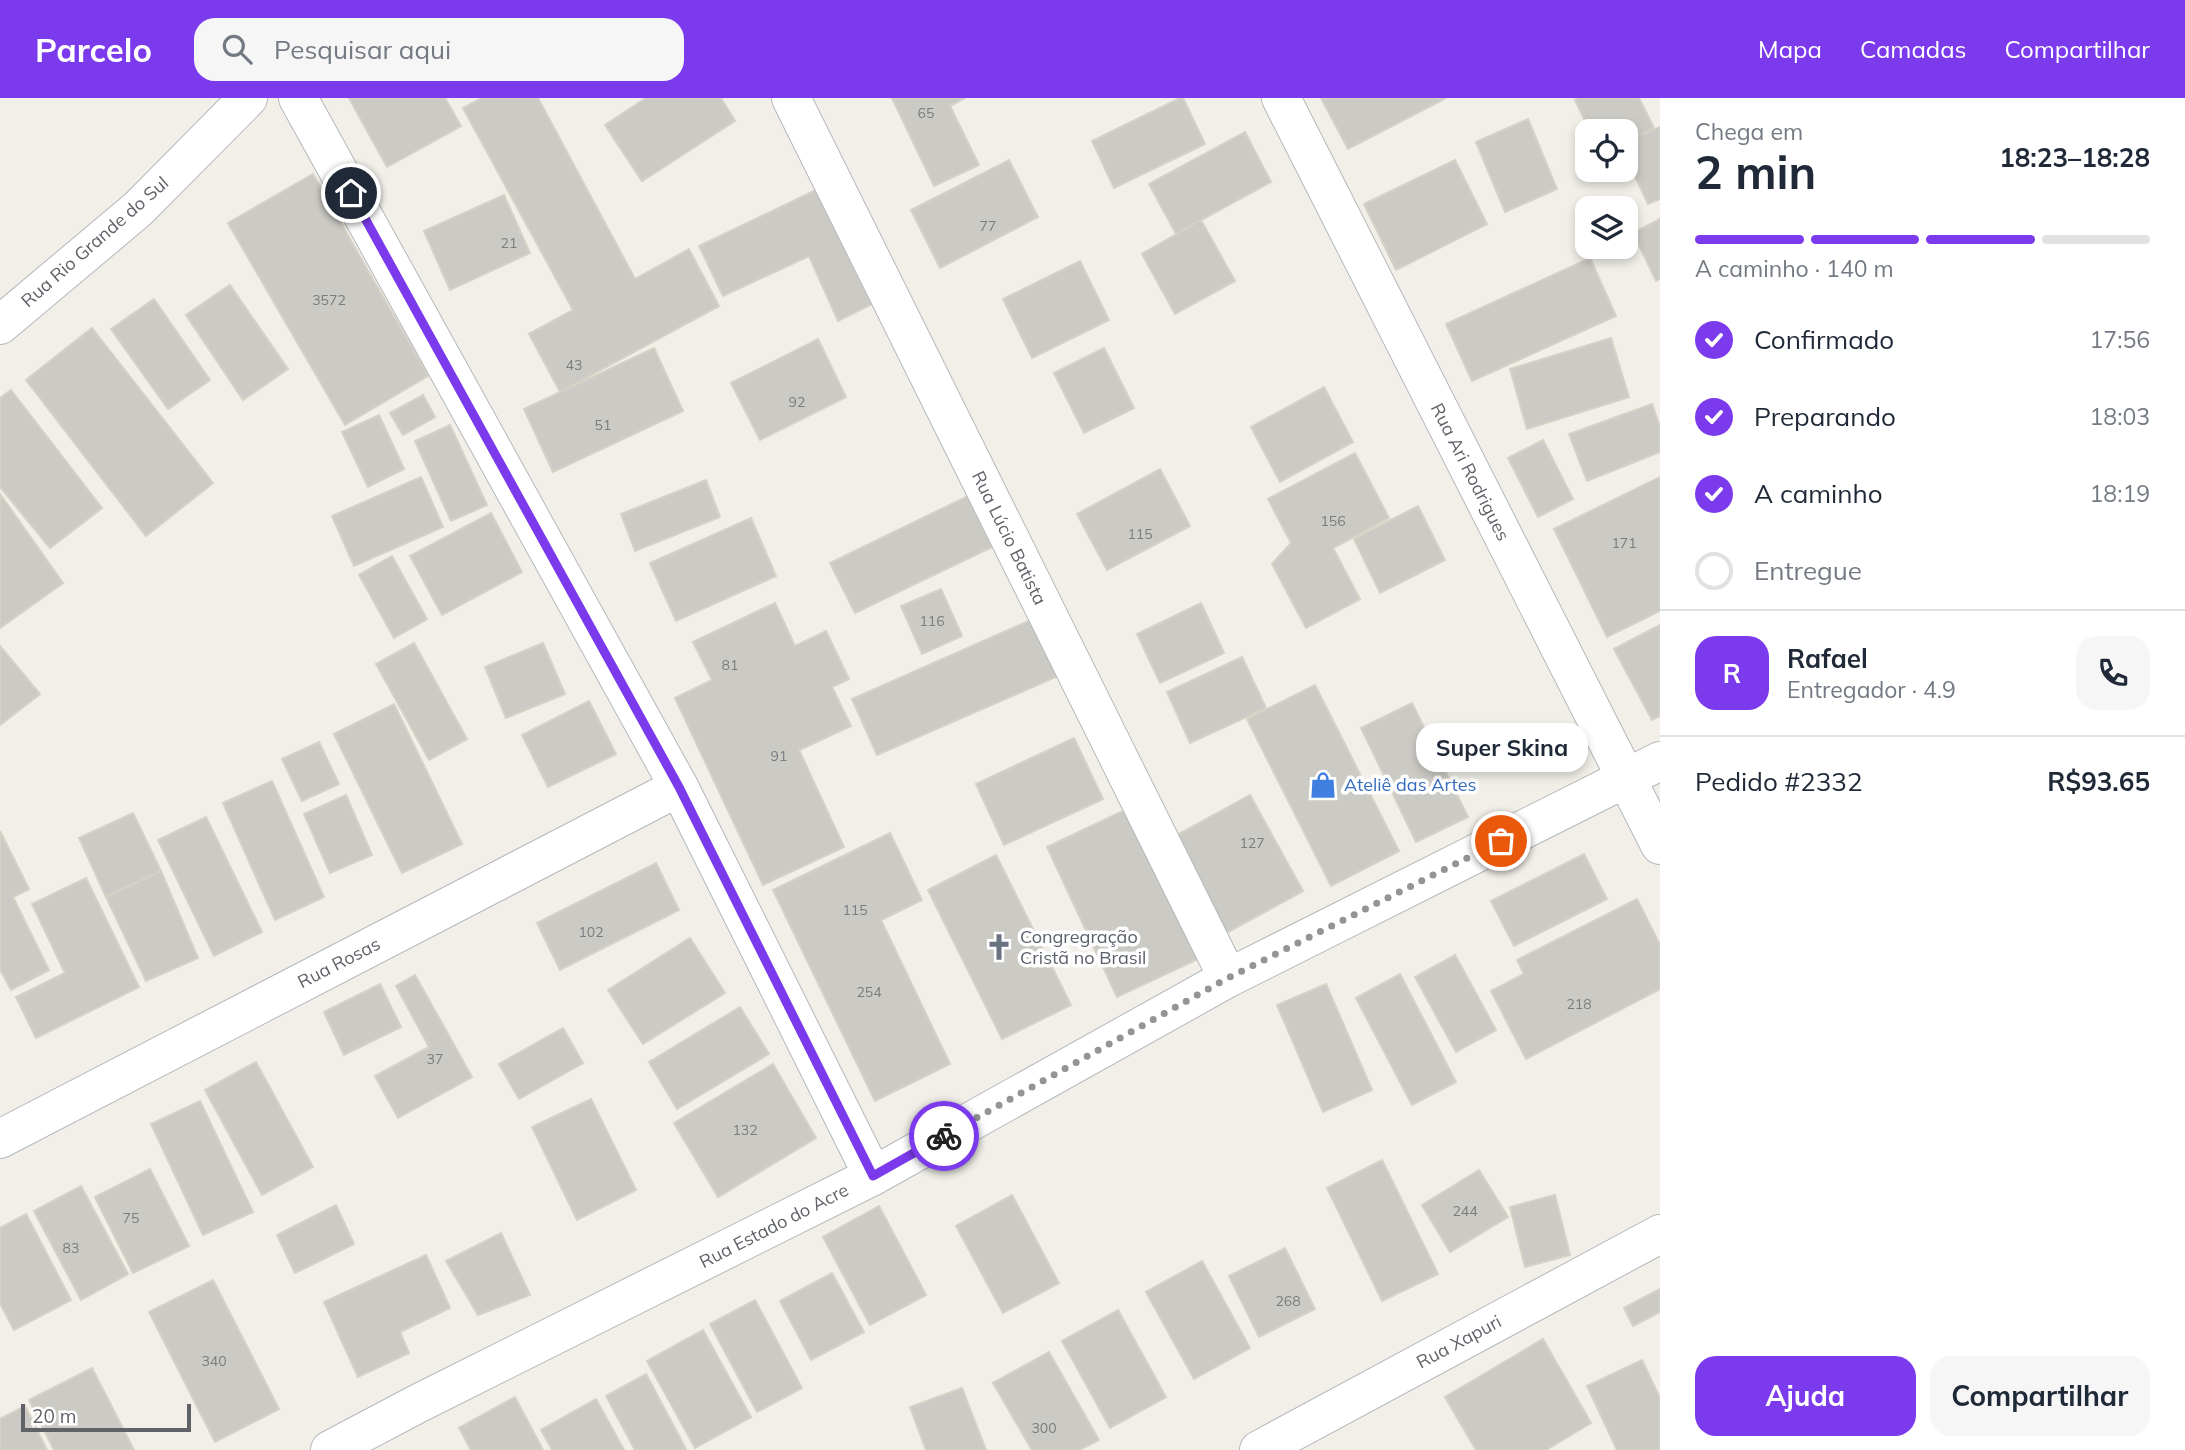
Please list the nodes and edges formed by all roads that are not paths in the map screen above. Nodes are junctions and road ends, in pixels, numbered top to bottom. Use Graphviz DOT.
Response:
graph roads {
  1 [pos="248,98"];
  2 [pos="298,98"];
  3 [pos="791,98"];
  4 [pos="1281,98"];
  5 [pos="0,325"];
  6 [pos="1660,761"];
  7 [pos="1625,779"];
  8 [pos="679,787"];
  9 [pos="1660,845"];
  10 [pos="1228,978"];
  11 [pos="0,1139"];
  12 [pos="873,1176"];
  13 [pos="1660,1234"];
  14 [pos="330,1450"];
  15 [pos="1259,1450"];
  1 -- 5 [label="street, Rua Rio Grande do Sul"];
  2 -- 8 [label="street"];
  3 -- 10 [label="street, Rua Lúcio Batista"];
  4 -- 7 [label="street, Rua Ari Rodrigues"];
  6 -- 7 [label="street, Rua Estado do Acre"];
  7 -- 9 [label="street, Rua Ari Rodrigues"];
  7 -- 10 [label="street, Rua Estado do Acre"];
  8 -- 11 [label="street, Rua Rosas"];
  8 -- 12 [label="street"];
  10 -- 12 [label="street, Rua Estado do Acre"];
  12 -- 14 [label="street, Rua Estado do Acre"];
  13 -- 15 [label="street, Rua Xapuri"];
}
